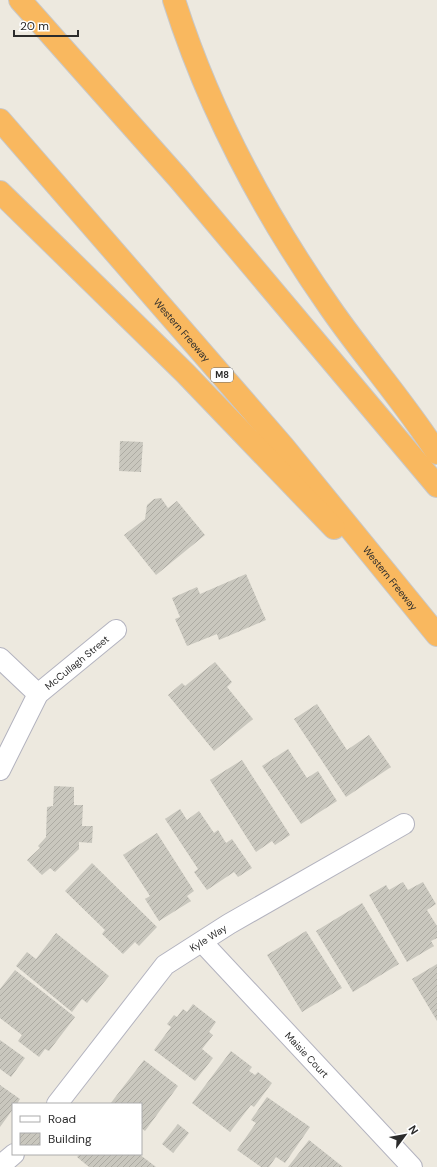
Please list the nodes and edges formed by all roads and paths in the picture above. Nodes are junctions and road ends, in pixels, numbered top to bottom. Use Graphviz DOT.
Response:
graph roads {
  1 [pos="20,0"];
  2 [pos="174,0"];
  3 [pos="0,120"];
  4 [pos="0,192"];
  5 [pos="437,453"];
  6 [pos="437,486"];
  7 [pos="116,630"];
  8 [pos="437,635"];
  9 [pos="437,638"];
  10 [pos="0,658"];
  11 [pos="38,694"];
  12 [pos="0,770"];
  13 [pos="404,824"];
  14 [pos="202,942"];
  15 [pos="57,1103"];
  16 [pos="13,1155"];
  17 [pos="23,1155"];
  18 [pos="0,1166"];
  19 [pos="20,1167"];
  20 [pos="412,1167"];
  1 -- 6 [label="highway"];
  2 -- 5 [label="highway"];
  3 -- 8 [label="highway, Western Freeway / M8"];
  4 -- 9 [label="highway"];
  7 -- 11 [label="street, McCullagh Street"];
  10 -- 11 [label="street, McCullagh Street"];
  11 -- 12 [label="street, McCullagh Street"];
  13 -- 14 [label="street, Kyle Way"];
  14 -- 15 [label="street, Kyle Way"];
  14 -- 20 [label="street, Maisie Court"];
  16 -- 18 [label="street"];
  17 -- 19 [label="street"];
}
